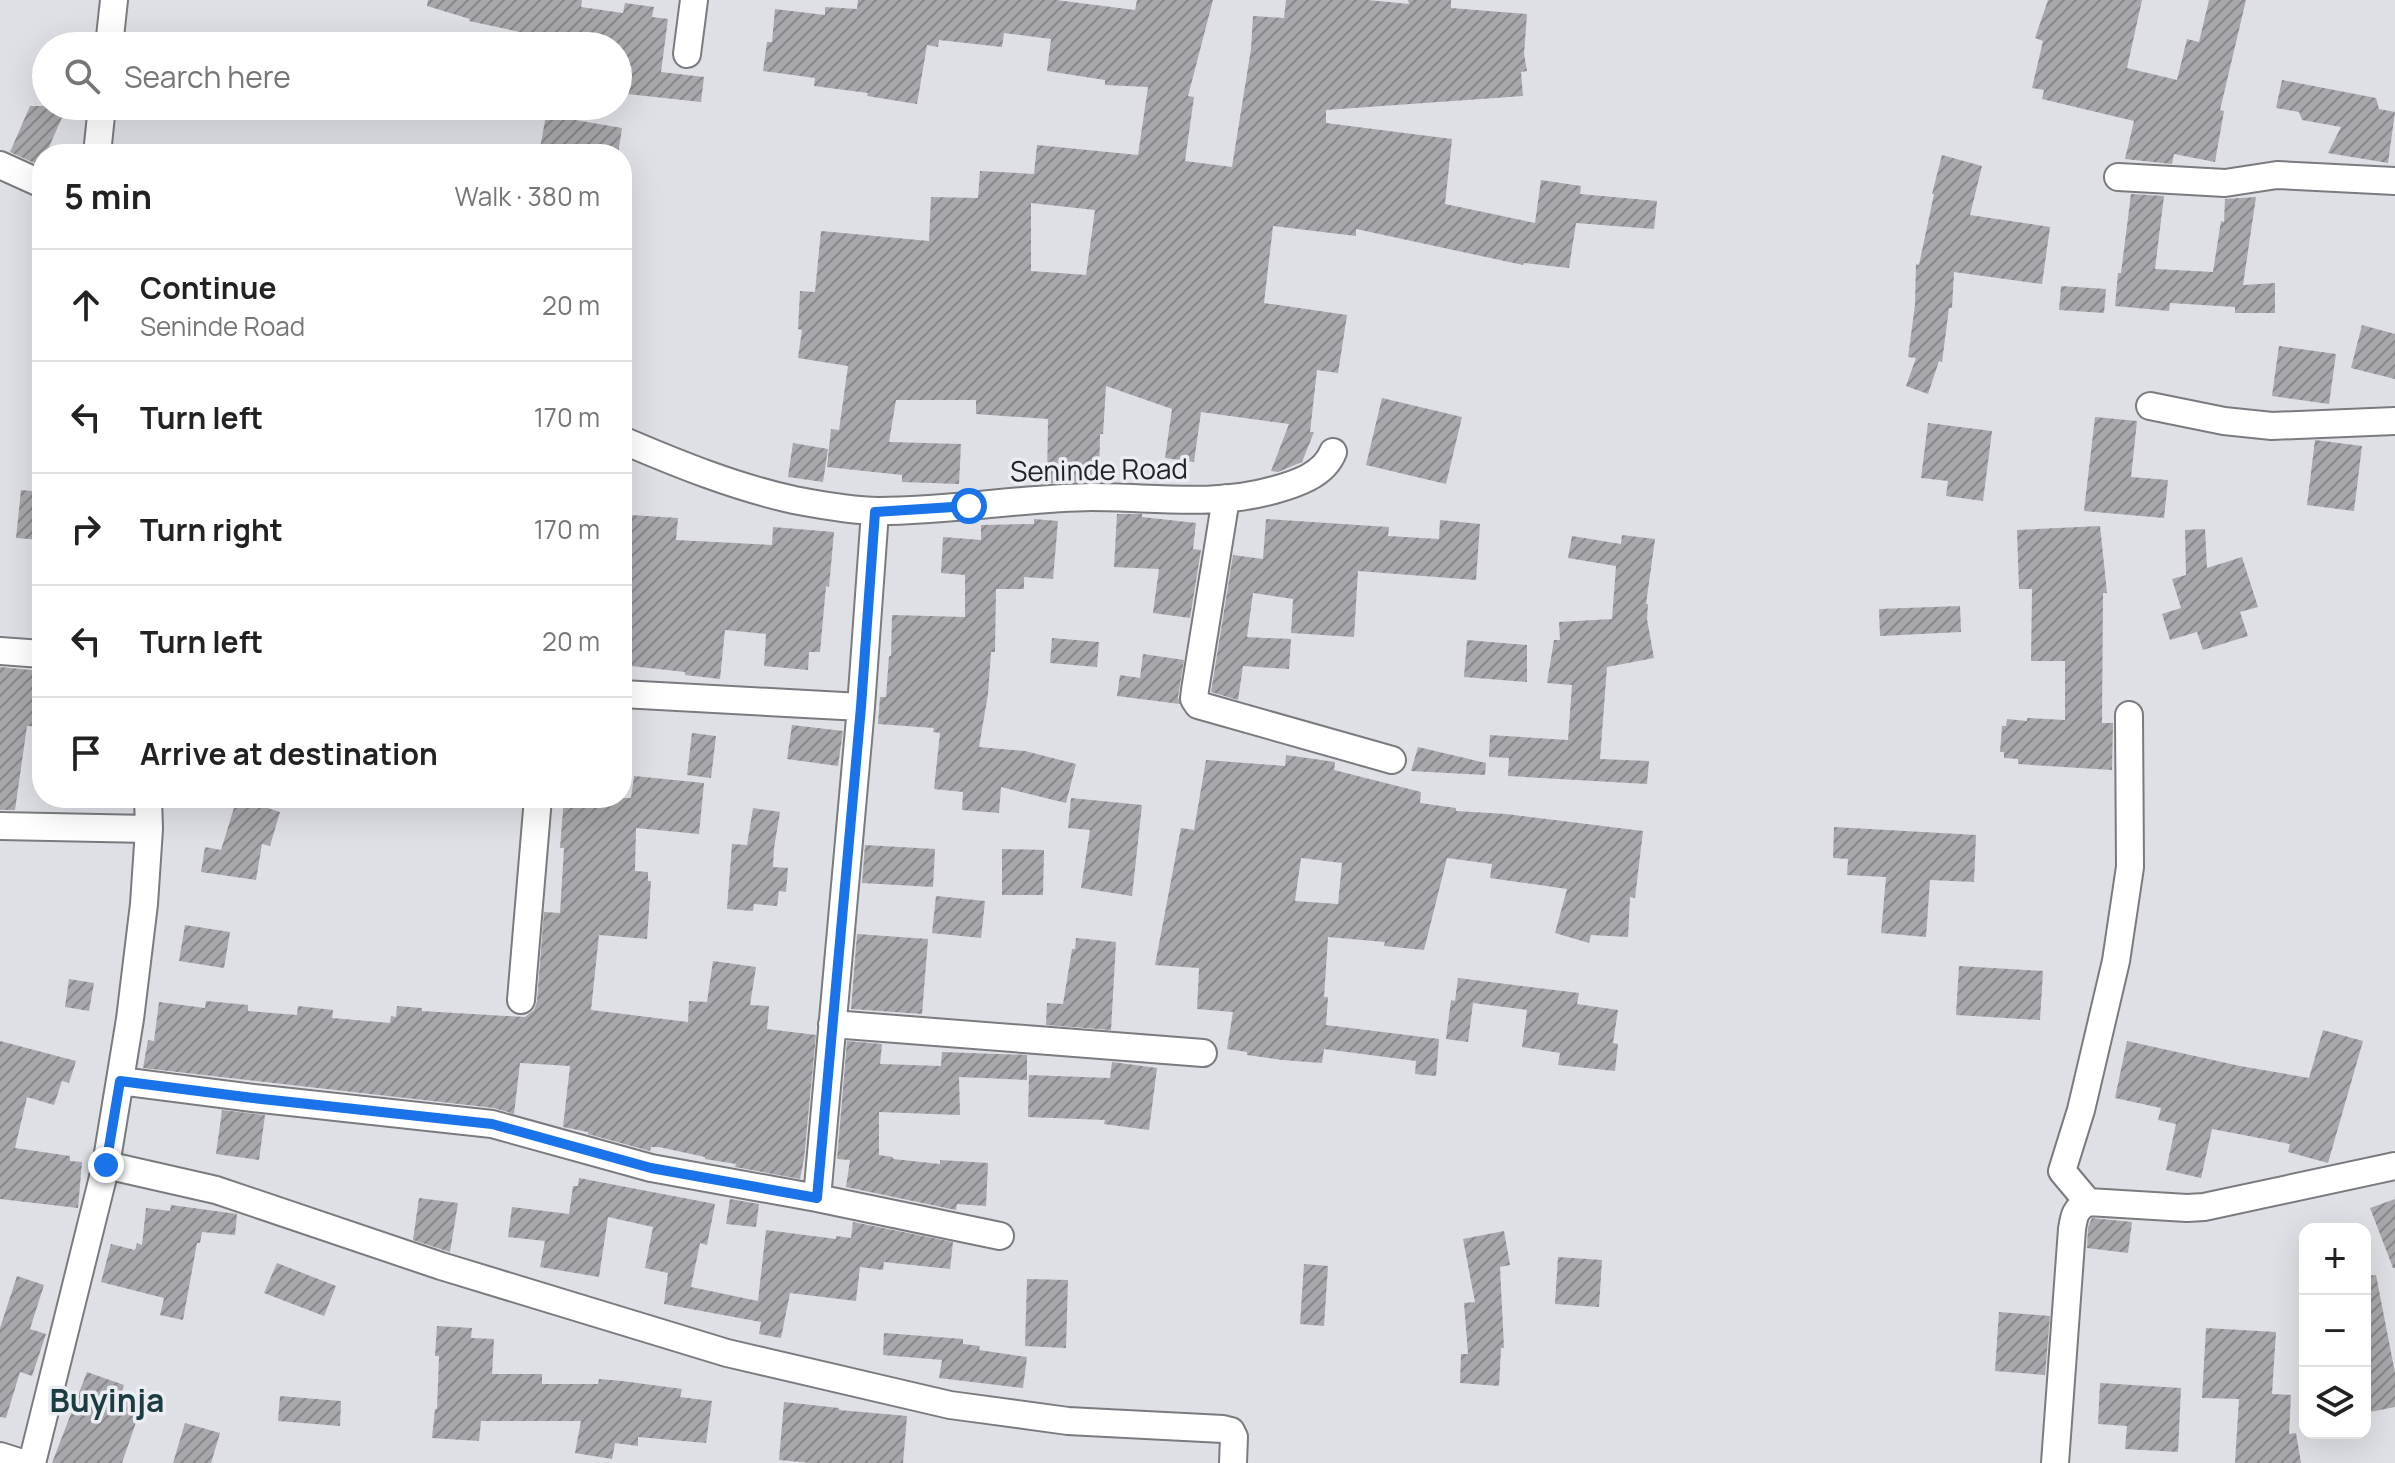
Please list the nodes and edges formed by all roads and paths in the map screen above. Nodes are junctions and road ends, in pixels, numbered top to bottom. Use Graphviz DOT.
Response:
graph roads {
  1 [pos="114,0"];
  2 [pos="694,0"];
  3 [pos="111,32"];
  4 [pos="687,54"];
  5 [pos="101,120"];
  6 [pos="98,144"];
  7 [pos="0,165"];
  8 [pos="2118,177"];
  9 [pos="32,179"];
  10 [pos="2395,181"];
  11 [pos="2150,406"];
  12 [pos="2395,421"];
  13 [pos="632,444"];
  14 [pos="1333,452"];
  15 [pos="1226,498"];
  16 [pos="875,512"];
  17 [pos="0,651"];
  18 [pos="32,653"];
  19 [pos="632,695"];
  20 [pos="861,707"];
  21 [pos="2129,715"];
  22 [pos="1392,760"];
  23 [pos="148,808"];
  24 [pos="537,808"];
  25 [pos="0,826"];
  26 [pos="149,829"];
  27 [pos="521,1000"];
  28 [pos="832,1024"];
  29 [pos="1203,1053"];
  30 [pos="120,1081"];
  31 [pos="106,1165"];
  32 [pos="2395,1166"];
  33 [pos="817,1198"];
  34 [pos="2088,1202"];
  35 [pos="1000,1236"];
  36 [pos="0,1456"];
  37 [pos="22,1463"];
  38 [pos="32,1463"];
  39 [pos="1233,1463"];
  40 [pos="2055,1463"];
  1 -- 3 [label="street"];
  2 -- 4 [label="street"];
  5 -- 6 [label="street"];
  7 -- 9 [label="street"];
  8 -- 10 [label="street"];
  11 -- 12 [label="street"];
  13 -- 16 [label="street, Seninde Road"];
  14 -- 15 [label="street, Seninde Road"];
  15 -- 16 [label="street, Seninde Road"];
  15 -- 22 [label="street"];
  16 -- 20 [label="street"];
  17 -- 18 [label="street"];
  19 -- 20 [label="street"];
  20 -- 28 [label="street"];
  21 -- 34 [label="street"];
  23 -- 26 [label="street"];
  24 -- 27 [label="street"];
  25 -- 26 [label="street"];
  26 -- 30 [label="street"];
  28 -- 29 [label="street"];
  28 -- 33 [label="street"];
  30 -- 31 [label="street"];
  30 -- 33 [label="street"];
  31 -- 38 [label="street"];
  31 -- 39 [label="street"];
  32 -- 34 [label="street"];
  33 -- 35 [label="street"];
  34 -- 40 [label="street"];
  36 -- 37 [label="street"];
}
